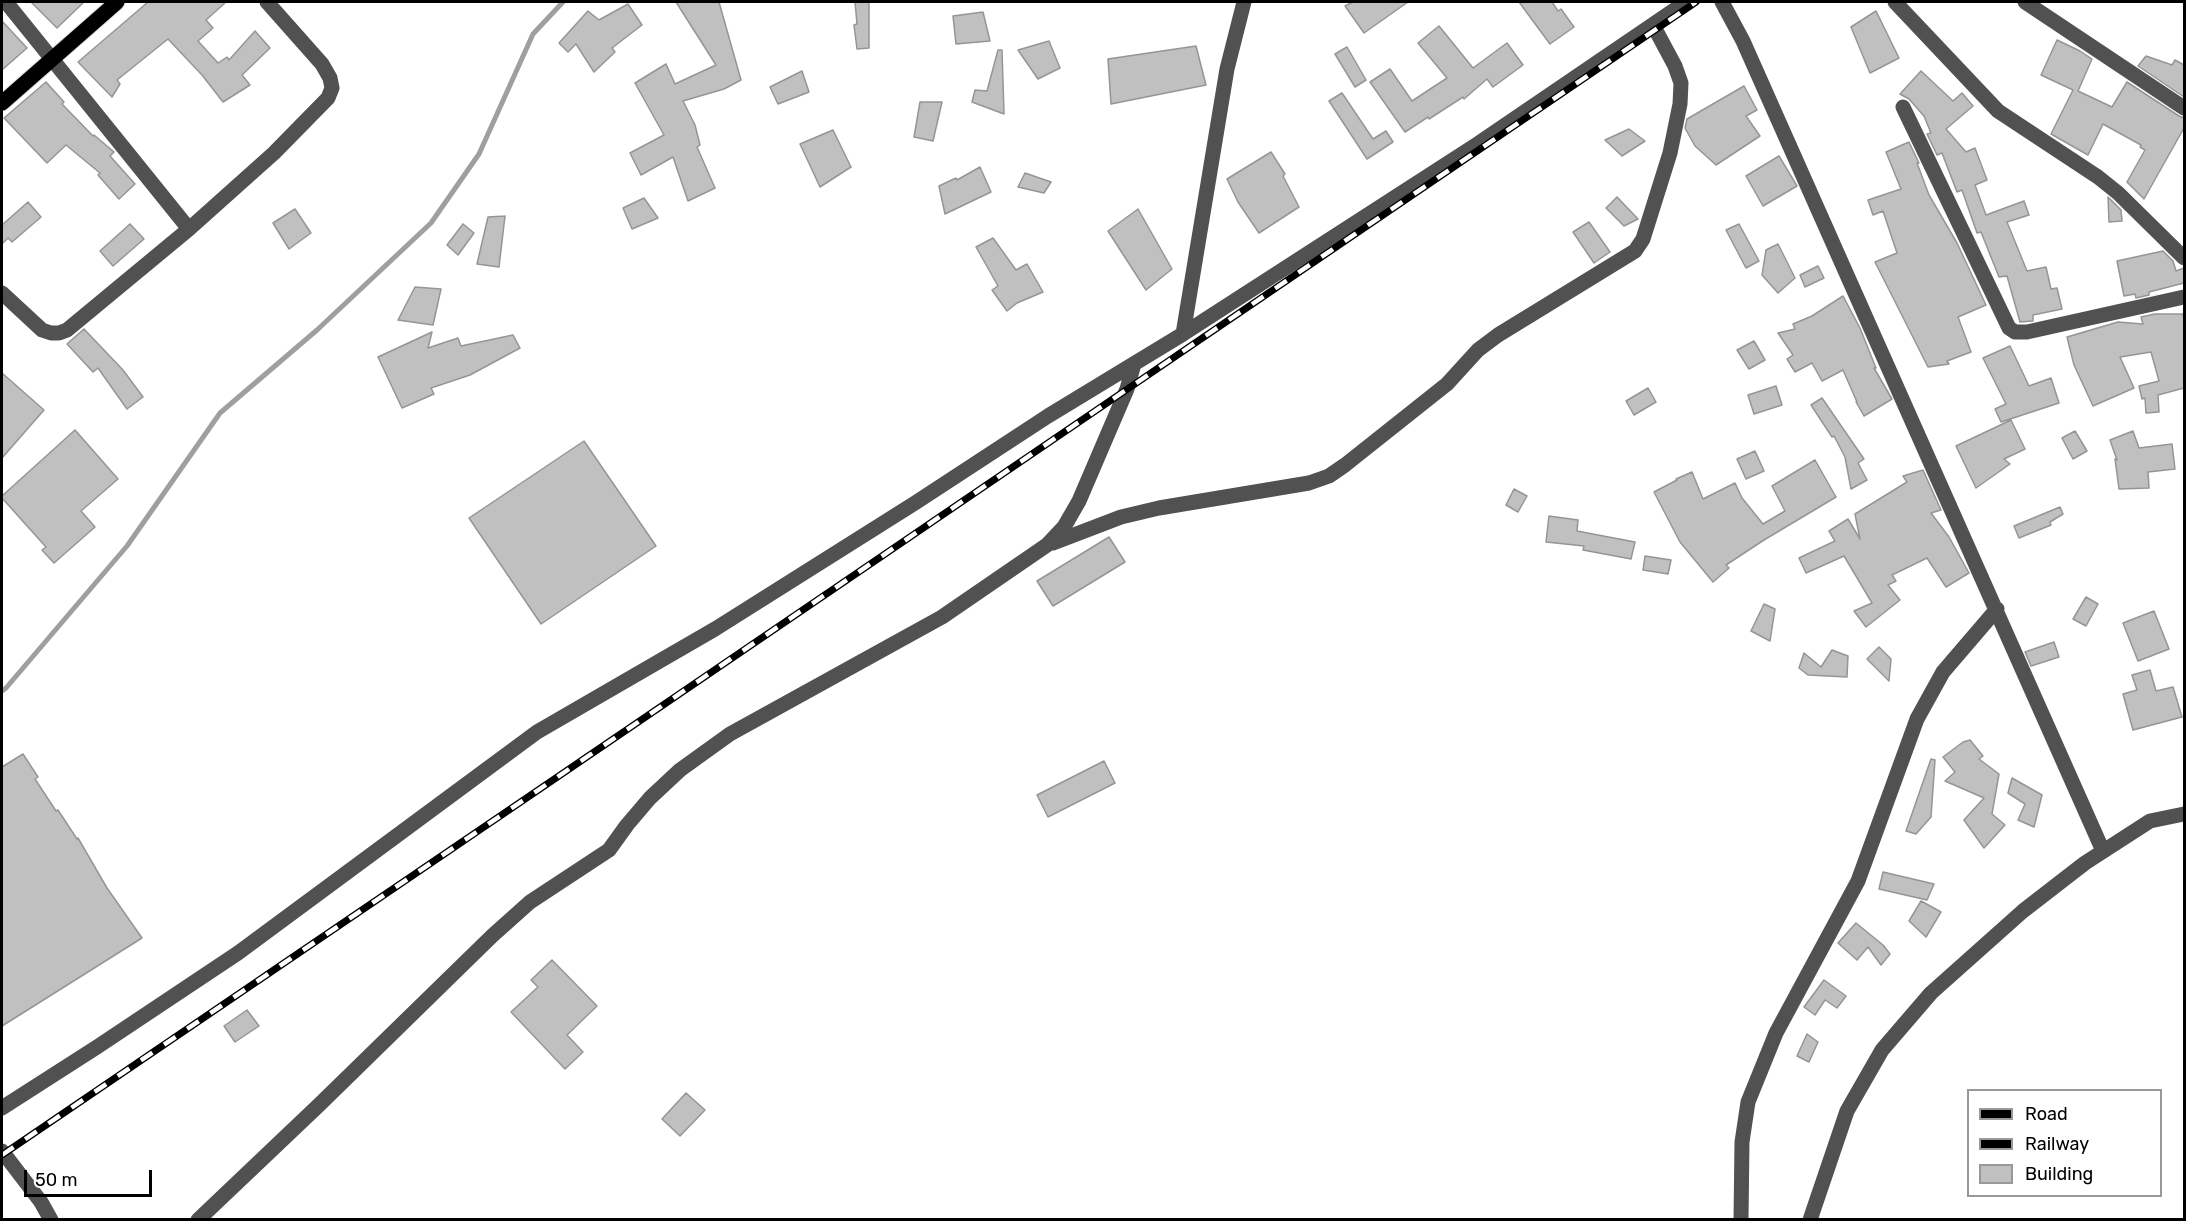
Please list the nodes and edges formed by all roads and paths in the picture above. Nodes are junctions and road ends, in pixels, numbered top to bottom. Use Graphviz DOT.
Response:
graph roads {
  1 [pos="6,2"];
  2 [pos="117,2"];
  3 [pos="267,2"];
  4 [pos="1244,2"];
  5 [pos="1686,2"];
  6 [pos="1722,2"];
  7 [pos="1895,2"];
  8 [pos="2025,2"];
  9 [pos="1653,25"];
  10 [pos="52,58"];
  11 [pos="2,103"];
  12 [pos="1903,107"];
  13 [pos="2184,108"];
  14 [pos="189,229"];
  15 [pos="2184,258"];
  16 [pos="2,293"];
  17 [pos="2184,297"];
  18 [pos="1183,334"];
  19 [pos="1134,364"];
  20 [pos="1047,545"];
  21 [pos="1997,609"];
  22 [pos="2184,814"];
  23 [pos="2103,851"];
  24 [pos="2,1108"];
  25 [pos="2,1151"];
  26 [pos="51,1220"];
  27 [pos="198,1220"];
  28 [pos="1740,1220"];
  29 [pos="1810,1220"];
  1 -- 10 [label="street"];
  2 -- 10 [label="main road"];
  3 -- 14 [label="street"];
  4 -- 18 [label="street"];
  5 -- 9 [label="street"];
  6 -- 21 [label="street"];
  7 -- 15 [label="street"];
  8 -- 13 [label="street"];
  9 -- 18 [label="street"];
  9 -- 20 [label="street"];
  10 -- 11 [label="main road"];
  10 -- 14 [label="street"];
  12 -- 17 [label="street"];
  14 -- 16 [label="street"];
  18 -- 19 [label="street"];
  19 -- 20 [label="street"];
  19 -- 24 [label="street"];
  20 -- 27 [label="street"];
  21 -- 23 [label="street"];
  21 -- 28 [label="street"];
  22 -- 23 [label="street"];
  23 -- 29 [label="street"];
  25 -- 26 [label="street"];
}
